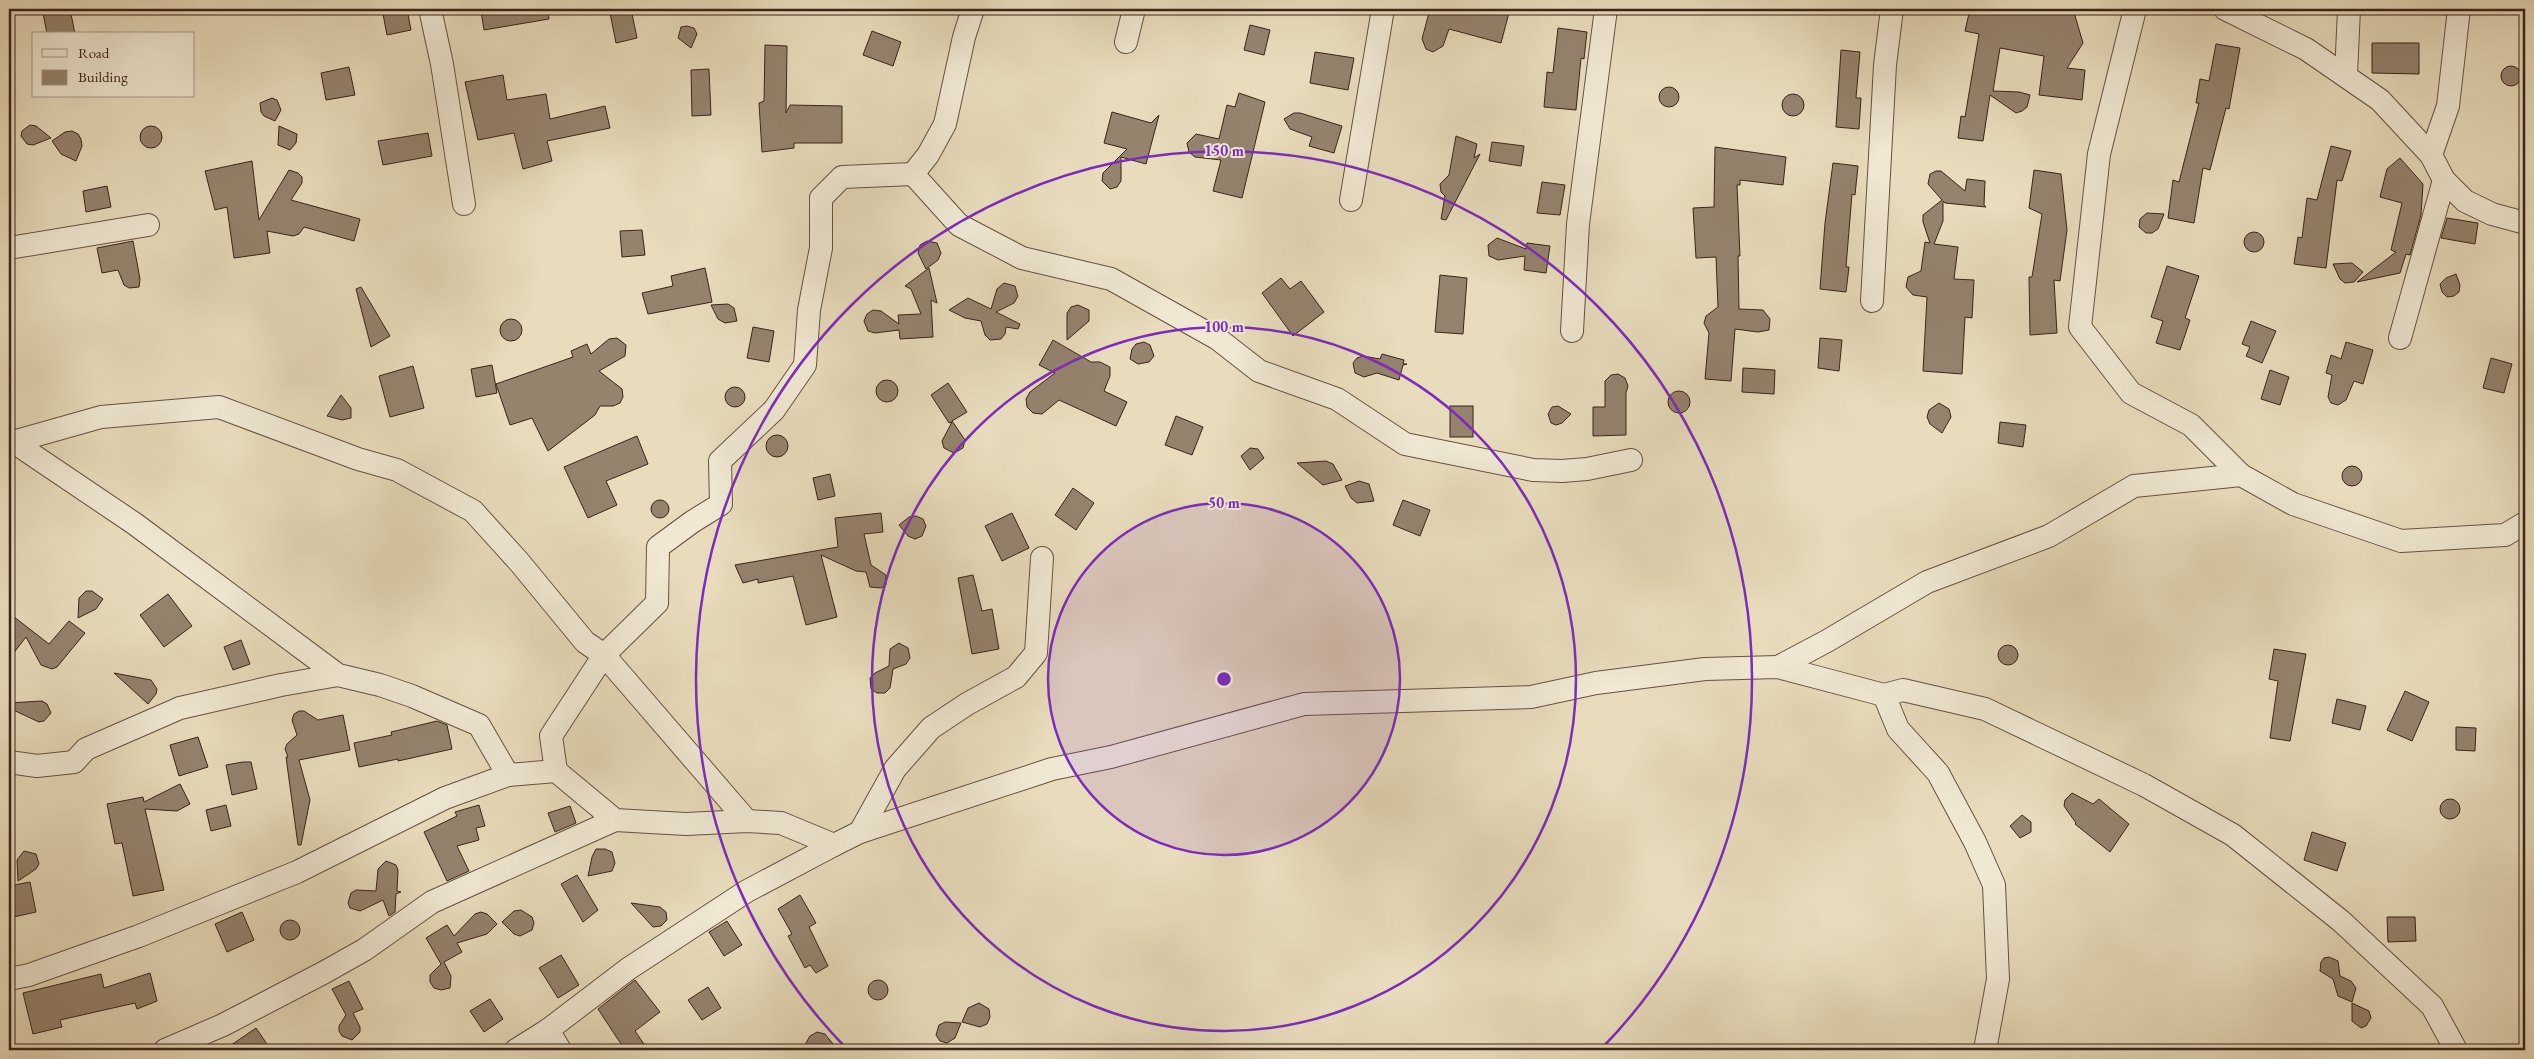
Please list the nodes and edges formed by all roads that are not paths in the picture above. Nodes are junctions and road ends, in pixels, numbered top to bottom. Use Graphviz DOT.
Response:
graph roads {
  1 [pos="430,9"];
  2 [pos="973,9"];
  3 [pos="1134,9"];
  4 [pos="1383,9"];
  5 [pos="1606,9"];
  6 [pos="1892,9"];
  7 [pos="2135,9"];
  8 [pos="2225,9"];
  9 [pos="2349,9"];
  10 [pos="2459,9"];
  11 [pos="1126,42"];
  12 [pos="2346,75"];
  13 [pos="2430,155"];
  14 [pos="913,174"];
  15 [pos="2444,180"];
  16 [pos="1351,200"];
  17 [pos="464,204"];
  18 [pos="2525,224"];
  19 [pos="148,225"];
  20 [pos="9,248"];
  21 [pos="1872,301"];
  22 [pos="1572,330"];
  23 [pos="2400,338"];
  24 [pos="12,443"];
  25 [pos="1631,460"];
  26 [pos="2241,476"];
  27 [pos="2525,523"];
  28 [pos="1042,558"];
  29 [pos="604,655"];
  30 [pos="1778,667"];
  31 [pos="338,675"];
  32 [pos="1884,695"];
  33 [pos="9,762"];
  34 [pos="556,771"];
  35 [pos="508,775"];
  36 [pos="615,820"];
  37 [pos="747,821"];
  38 [pos="860,832"];
  39 [pos="834,845"];
  40 [pos="9,978"];
  41 [pos="548,1030"];
  42 [pos="165,1050"];
  43 [pos="516,1050"];
  44 [pos="560,1050"];
  45 [pos="1986,1050"];
  46 [pos="2456,1050"];
  1 -- 17 [label="street"];
  2 -- 14 [label="street"];
  3 -- 11 [label="street"];
  4 -- 16 [label="street"];
  5 -- 22 [label="street"];
  6 -- 21 [label="street"];
  7 -- 26 [label="street"];
  8 -- 12 [label="street"];
  9 -- 12 [label="street"];
  10 -- 13 [label="street"];
  12 -- 13 [label="street"];
  13 -- 15 [label="street"];
  14 -- 25 [label="street"];
  14 -- 29 [label="street"];
  15 -- 18 [label="street"];
  15 -- 23 [label="street"];
  19 -- 20 [label="street"];
  24 -- 29 [label="street"];
  24 -- 31 [label="street"];
  26 -- 27 [label="street"];
  26 -- 30 [label="street"];
  28 -- 38 [label="street"];
  29 -- 34 [label="street"];
  29 -- 37 [label="street"];
  30 -- 32 [label="street"];
  30 -- 38 [label="street"];
  31 -- 33 [label="street"];
  31 -- 35 [label="street"];
  32 -- 45 [label="street"];
  32 -- 46 [label="street"];
  34 -- 35 [label="street"];
  34 -- 36 [label="street"];
  35 -- 40 [label="street"];
  36 -- 37 [label="street"];
  36 -- 42 [label="street"];
  37 -- 39 [label="street"];
  38 -- 39 [label="street"];
  39 -- 41 [label="street"];
  41 -- 43 [label="street"];
  41 -- 44 [label="street"];
}
